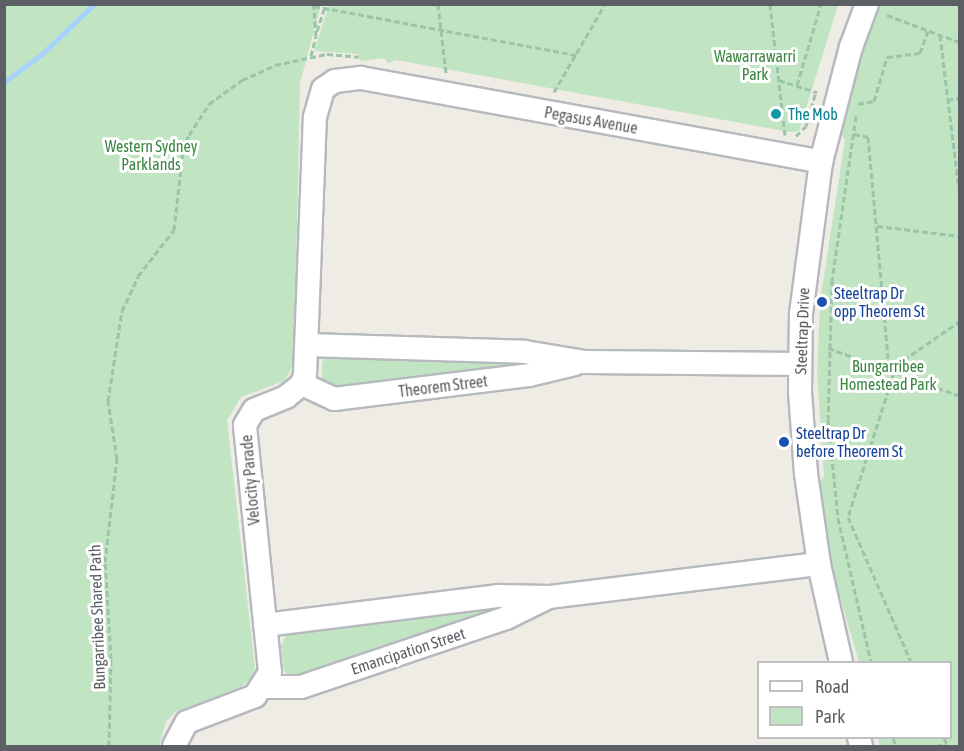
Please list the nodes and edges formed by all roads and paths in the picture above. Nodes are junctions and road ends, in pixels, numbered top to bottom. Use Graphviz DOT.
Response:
graph roads {
  1 [pos="438,4"];
  2 [pos="605,4"];
  3 [pos="770,4"];
  4 [pos="820,4"];
  5 [pos="314,5"];
  6 [pos="325,7"];
  7 [pos="877,10"];
  8 [pos="441,30"];
  9 [pos="928,31"];
  10 [pos="940,35"];
  11 [pos="316,36"];
  12 [pos="960,42"];
  13 [pos="576,55"];
  14 [pos="446,73"];
  15 [pos="779,80"];
  16 [pos="797,85"];
  17 [pos="816,92"];
  18 [pos="553,93"];
  19 [pos="960,98"];
  20 [pos="947,100"];
  21 [pos="854,134"];
  22 [pos="785,135"];
  23 [pos="821,162"];
  24 [pos="960,197"];
  25 [pos="877,226"];
  26 [pos="960,236"];
  27 [pos="960,321"];
  28 [pos="308,345"];
  29 [pos="828,348"];
  30 [pos="585,362"];
  31 [pos="800,364"];
  32 [pos="889,370"];
  33 [pos="894,372"];
  34 [pos="302,384"];
  35 [pos="960,396"];
  36 [pos="848,517"];
  37 [pos="838,518"];
  38 [pos="819,564"];
  39 [pos="549,597"];
  40 [pos="265,625"];
  41 [pos="841,661"];
  42 [pos="871,661"];
  43 [pos="910,661"];
  44 [pos="264,687"];
  45 [pos="948,745"];
  46 [pos="109,747"];
  47 [pos="174,747"];
  48 [pos="936,747"];
  1 -- 8 [label="path"];
  2 -- 13 [label="path"];
  3 -- 15 [label="path"];
  4 -- 16 [label="path"];
  5 -- 6 [label="path"];
  5 -- 11 [label="path"];
  6 -- 8 [label="path"];
  6 -- 11 [label="path"];
  7 -- 9 [label="path"];
  7 -- 23 [label="street, Steeltrap Drive"];
  8 -- 13 [label="path"];
  8 -- 14 [label="path"];
  9 -- 10 [label="path"];
  9 -- 21 [label="path"];
  10 -- 12 [label="path"];
  10 -- 20 [label="path"];
  11 -- 46 [label="path, Bungarribee Shared Path"];
  13 -- 18 [label="path"];
  15 -- 16 [label="path"];
  15 -- 22 [label="path"];
  16 -- 17 [label="path"];
  19 -- 20 [label="path"];
  20 -- 24 [label="path"];
  21 -- 25 [label="path"];
  21 -- 29 [label="path"];
  23 -- 28 [label="street, Pegasus Avenue"];
  23 -- 31 [label="street, Steeltrap Drive"];
  25 -- 26 [label="path"];
  25 -- 32 [label="path"];
  27 -- 32 [label="path"];
  28 -- 30 [label="street, Theorem Street"];
  28 -- 34 [label="street"];
  29 -- 32 [label="path"];
  29 -- 37 [label="path"];
  30 -- 31 [label="street, Theorem Street"];
  30 -- 34 [label="street, Theorem Street"];
  31 -- 38 [label="street, Steeltrap Drive"];
  32 -- 33 [label="path"];
  33 -- 35 [label="path"];
  33 -- 36 [label="path"];
  34 -- 40 [label="street, Velocity Parade"];
  36 -- 37 [label="path"];
  36 -- 43 [label="path"];
  37 -- 42 [label="path"];
  38 -- 39 [label="street, Emancipation Street"];
  38 -- 41 [label="street, Steeltrap Drive"];
  39 -- 40 [label="street, Emancipation Street"];
  39 -- 44 [label="street, Emancipation Street"];
  40 -- 44 [label="street, Velocity Parade"];
  44 -- 47 [label="street"];
  45 -- 48 [label="path"];
}
